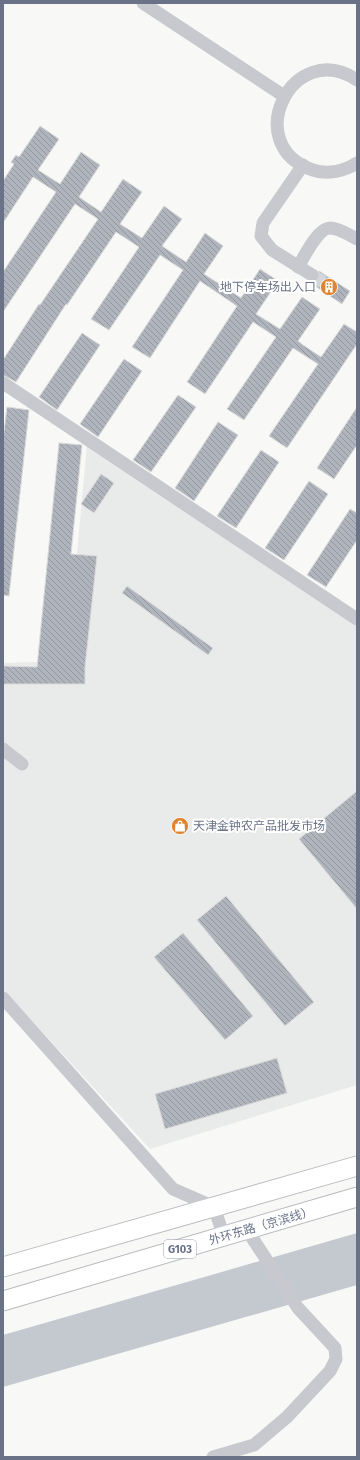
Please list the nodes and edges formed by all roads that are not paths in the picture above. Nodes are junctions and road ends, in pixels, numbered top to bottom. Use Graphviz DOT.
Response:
graph roads {
  1 [pos="143,3"];
  2 [pos="357,78"];
  3 [pos="284,96"];
  4 [pos="357,163"];
  5 [pos="303,165"];
  6 [pos="357,239"];
  7 [pos="298,267"];
  8 [pos="312,275"];
  9 [pos="3,383"];
  10 [pos="357,618"];
  11 [pos="3,749"];
  12 [pos="22,764"];
  13 [pos="3,998"];
  14 [pos="357,1166"];
  15 [pos="357,1197"];
  16 [pos="214,1207"];
  17 [pos="247,1230"];
  18 [pos="224,1236"];
  19 [pos="3,1267"];
  20 [pos="3,1301"];
  21 [pos="213,1457"];
  1 -- 3 [label="street"];
  2 -- 3 [label="street"];
  3 -- 5 [label="street"];
  4 -- 5 [label="street"];
  5 -- 7 [label="street"];
  6 -- 7 [label="street"];
  7 -- 8 [label="street"];
  9 -- 10 [label="street"];
  11 -- 12 [label="street"];
  13 -- 16 [label="street"];
  14 -- 16 [label="highway"];
  15 -- 17 [label="highway, 外环东路（京滨线） / G103"];
  16 -- 18 [label="street"];
  16 -- 19 [label="highway"];
  17 -- 18 [label="highway, 外环东路（京滨线） / G103"];
  17 -- 21 [label="street"];
  18 -- 20 [label="highway, 外环东路（京滨线） / G103"];
}
